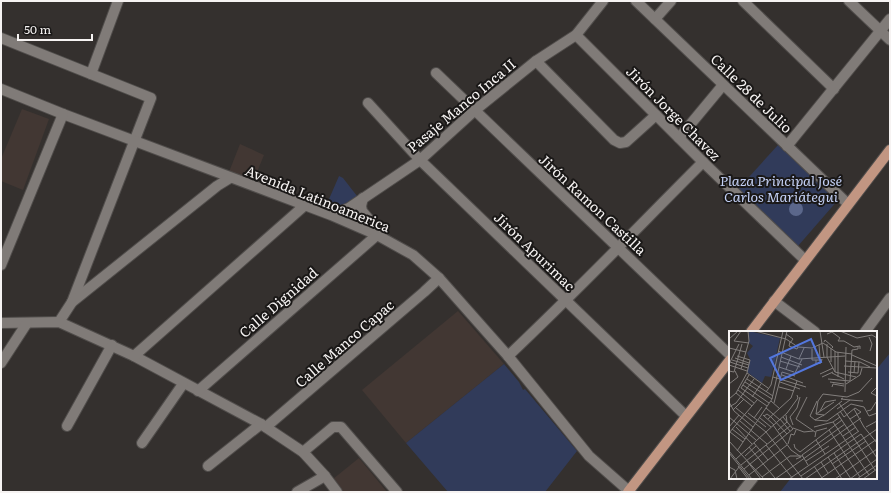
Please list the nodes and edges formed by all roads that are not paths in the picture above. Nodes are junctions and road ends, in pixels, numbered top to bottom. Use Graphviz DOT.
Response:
graph roads {
  1 [pos="118,1"];
  2 [pos="603,1"];
  3 [pos="636,1"];
  4 [pos="671,1"];
  5 [pos="743,1"];
  6 [pos="849,1"];
  7 [pos="890,19"];
  8 [pos="655,20"];
  9 [pos="881,31"];
  10 [pos="576,34"];
  11 [pos="1,38"];
  12 [pos="890,40"];
  13 [pos="536,61"];
  14 [pos="436,73"];
  15 [pos="91,74"];
  16 [pos="723,85"];
  17 [pos="1,89"];
  18 [pos="834,89"];
  19 [pos="368,103"];
  20 [pos="474,111"];
  21 [pos="62,114"];
  22 [pos="656,115"];
  23 [pos="679,138"];
  24 [pos="134,141"];
  25 [pos="787,146"];
  26 [pos="890,150"];
  27 [pos="420,160"];
  28 [pos="703,162"];
  29 [pos="230,178"];
  30 [pos="363,198"];
  31 [pos="848,204"];
  32 [pos="304,206"];
  33 [pos="326,214"];
  34 [pos="377,235"];
  35 [pos="386,240"];
  36 [pos="618,246"];
  37 [pos="805,260"];
  38 [pos="1,265"];
  39 [pos="439,278"];
  40 [pos="890,298"];
  41 [pos="566,301"];
  42 [pos="774,301"];
  43 [pos="72,302"];
  44 [pos="59,322"];
  45 [pos="1,323"];
  46 [pos="27,323"];
  47 [pos="752,331"];
  48 [pos="814,331"];
  49 [pos="866,331"];
  50 [pos="112,345"];
  51 [pos="729,354"];
  52 [pos="134,356"];
  53 [pos="508,356"];
  54 [pos="729,361"];
  55 [pos="1,363"];
  56 [pos="183,384"];
  57 [pos="198,391"];
  58 [pos="686,416"];
  59 [pos="67,426"];
  60 [pos="263,426"];
  61 [pos="142,443"];
  62 [pos="303,452"];
  63 [pos="208,466"];
  64 [pos="325,476"];
  65 [pos="751,479"];
  66 [pos="297,492"];
  67 [pos="337,492"];
  68 [pos="397,492"];
  69 [pos="629,492"];
  70 [pos="742,492"];
  1 -- 15 [label="street"];
  2 -- 10 [label="street, Pasaje Manco Inca II"];
  3 -- 8 [label="street, Calle 28 de Julio"];
  4 -- 8 [label="street"];
  5 -- 18 [label="street"];
  6 -- 9 [label="street"];
  7 -- 9 [label="street"];
  8 -- 16 [label="street, Calle 28 de Julio"];
  9 -- 12 [label="street"];
  9 -- 18 [label="street"];
  10 -- 13 [label="street, Pasaje Manco Inca II"];
  10 -- 22 [label="street, Jirón Jorge Chavez"];
  11 -- 15 [label="street"];
  13 -- 20 [label="street, Pasaje Manco Inca II"];
  13 -- 22 [label="street"];
  14 -- 20 [label="street, Jirón Ramon Castilla"];
  15 -- 24 [label="street"];
  16 -- 23 [label="street"];
  16 -- 25 [label="street, Calle 28 de Julio"];
  17 -- 21 [label="street, Avenida Latinoamerica"];
  18 -- 25 [label="street"];
  19 -- 27 [label="street, Jirón Apurimac"];
  20 -- 27 [label="street, Pasaje Manco Inca II"];
  20 -- 36 [label="street, Jirón Ramon Castilla"];
  21 -- 24 [label="street, Avenida Latinoamerica"];
  21 -- 38 [label="street"];
  22 -- 23 [label="street, Jirón Jorge Chavez"];
  23 -- 28 [label="street, Jirón Jorge Chavez"];
  24 -- 29 [label="street, Avenida Latinoamerica"];
  24 -- 43 [label="street"];
  25 -- 31 [label="street, Calle 28 de Julio"];
  26 -- 31 [label="main road"];
  27 -- 30 [label="street, Pasaje Manco Inca II"];
  27 -- 41 [label="street, Jirón Apurimac"];
  28 -- 36 [label="street"];
  28 -- 37 [label="street, Jirón Jorge Chavez"];
  29 -- 32 [label="street, Avenida Latinoamerica"];
  29 -- 43 [label="street"];
  30 -- 33 [label="street, Pasaje Manco Inca II"];
  30 -- 35 [label="street"];
  31 -- 37 [label="main road"];
  32 -- 33 [label="street, Avenida Latinoamerica"];
  32 -- 52 [label="street"];
  33 -- 34 [label="street, Avenida Latinoamerica"];
  34 -- 35 [label="street, Avenida Latinoamerica"];
  34 -- 57 [label="street, Calle Dignidad"];
  35 -- 39 [label="street, Avenida Latinoamerica"];
  36 -- 41 [label="street"];
  36 -- 51 [label="street, Jirón Ramon Castilla"];
  37 -- 42 [label="main road"];
  39 -- 53 [label="street, Avenida Latinoamerica"];
  39 -- 60 [label="street, Calle Manco Capac"];
  40 -- 49 [label="street"];
  41 -- 53 [label="street"];
  41 -- 58 [label="street, Jirón Apurimac"];
  42 -- 47 [label="main road"];
  42 -- 48 [label="street"];
  43 -- 44 [label="street"];
  44 -- 46 [label="street"];
  44 -- 50 [label="street"];
  45 -- 46 [label="street"];
  46 -- 55 [label="street"];
  50 -- 52 [label="street"];
  50 -- 59 [label="street"];
  52 -- 56 [label="street"];
  53 -- 69 [label="street, Avenida Latinoamerica"];
  54 -- 58 [label="main road"];
  56 -- 57 [label="street"];
  56 -- 61 [label="street"];
  57 -- 60 [label="street"];
  58 -- 69 [label="main road"];
  60 -- 62 [label="street"];
  60 -- 63 [label="street, Calle Manco Capac"];
  62 -- 64 [label="street"];
  62 -- 68 [label="street"];
  64 -- 66 [label="street"];
  64 -- 67 [label="street"];
  65 -- 70 [label="street"];
}
